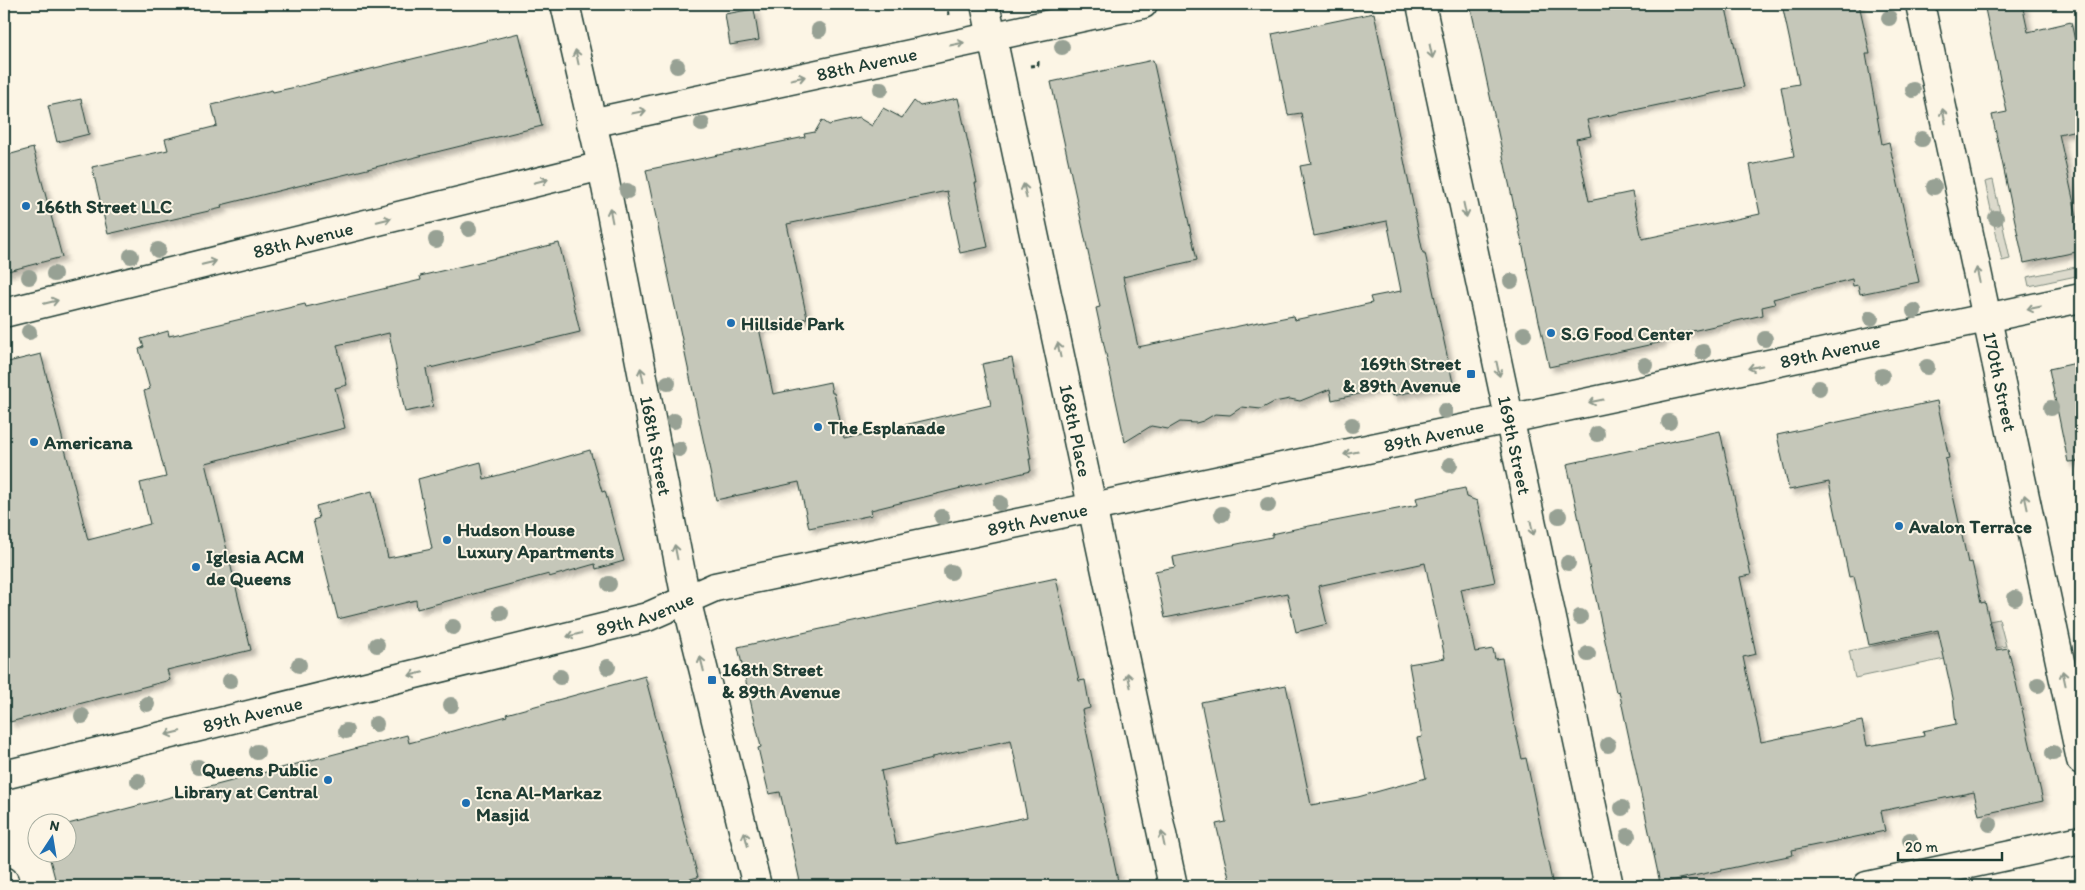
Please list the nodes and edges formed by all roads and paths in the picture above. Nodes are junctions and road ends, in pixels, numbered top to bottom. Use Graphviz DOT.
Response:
graph roads {
  1 [pos="565,4"];
  2 [pos="955,4"];
  3 [pos="985,4"];
  4 [pos="1142,4"];
  5 [pos="1421,4"];
  6 [pos="1920,4"];
  7 [pos="949,18"];
  8 [pos="993,36"];
  9 [pos="591,123"];
  10 [pos="602,166"];
  11 [pos="2081,298"];
  12 [pos="4,313"];
  13 [pos="1987,318"];
  14 [pos="1509,419"];
  15 [pos="1092,507"];
  16 [pos="686,599"];
  17 [pos="2081,760"];
  18 [pos="4,775"];
  19 [pos="2081,840"];
  20 [pos="4,881"];
  21 [pos="5,886"];
  22 [pos="758,886"];
  23 [pos="1173,886"];
  24 [pos="1608,886"];
  25 [pos="1867,886"];
  9 -- 1 [label="street, 168th Street, one-way"];
  2 -- 7 [label="path"];
  3 -- 8 [label="street, 168th Place"];
  4 -- 8 [label="street, 88th Avenue"];
  5 -- 14 [label="street, 169th Street, one-way"];
  13 -- 6 [label="street, 170th Street, one-way"];
  9 -- 8 [label="street, 88th Avenue, one-way"];
  15 -- 8 [label="street, 168th Place, one-way"];
  9 -- 10 [label="street, 168th Street"];
  12 -- 10 [label="street, 88th Avenue, one-way"];
  16 -- 10 [label="street, 168th Street, one-way"];
  11 -- 13 [label="street, 89th Avenue, one-way"];
  13 -- 14 [label="street, 89th Avenue, one-way"];
  17 -- 13 [label="street, 170th Street, one-way"];
  14 -- 15 [label="street, 89th Avenue, one-way"];
  14 -- 24 [label="street, 169th Street, one-way"];
  15 -- 16 [label="street, 89th Avenue"];
  23 -- 15 [label="street, 168th Place, one-way"];
  16 -- 18 [label="street, 89th Avenue, one-way"];
  22 -- 16 [label="street, 168th Street, one-way"];
  19 -- 25 [label="street"];
  20 -- 21 [label="street"];
}
